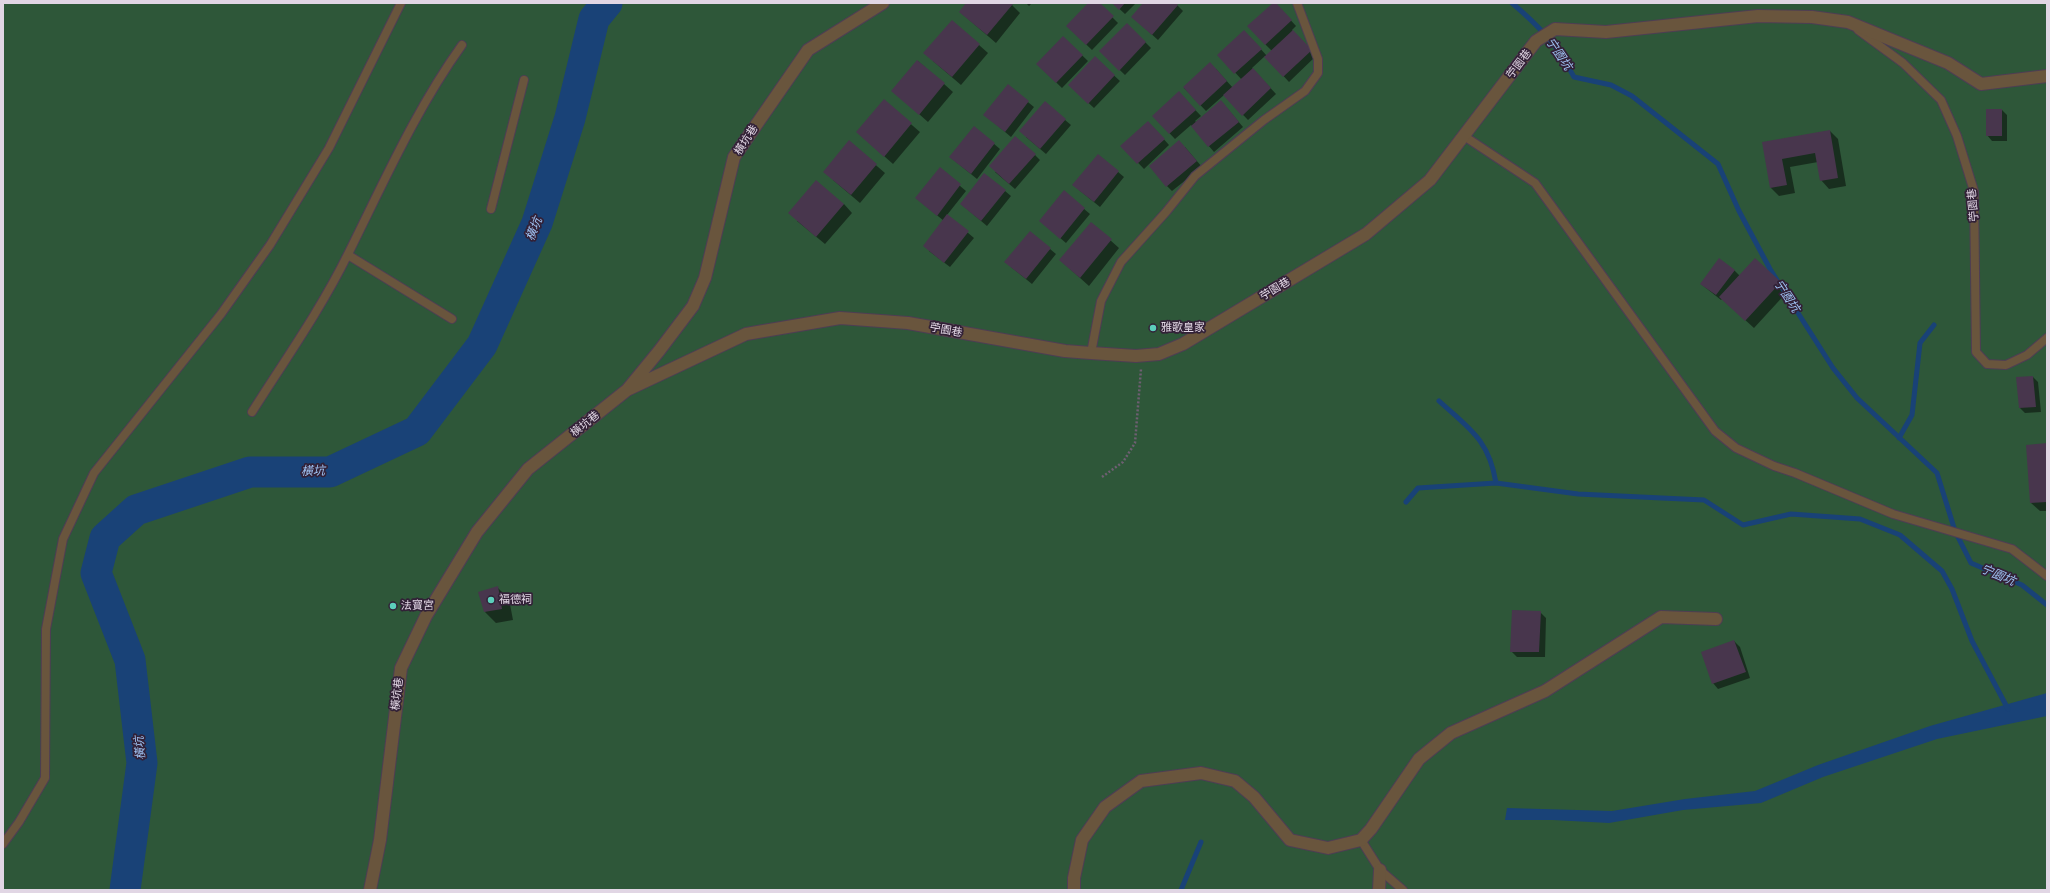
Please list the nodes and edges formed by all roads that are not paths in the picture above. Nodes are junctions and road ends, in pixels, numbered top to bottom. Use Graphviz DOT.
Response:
graph roads {
  1 [pos="401,3"];
  2 [pos="883,3"];
  3 [pos="1297,3"];
  4 [pos="1848,22"];
  5 [pos="462,44"];
  6 [pos="2047,76"];
  7 [pos="524,80"];
  8 [pos="1464,136"];
  9 [pos="491,208"];
  10 [pos="348,255"];
  11 [pos="452,318"];
  12 [pos="2047,338"];
  13 [pos="1091,353"];
  14 [pos="627,390"];
  15 [pos="252,412"];
  16 [pos="2047,576"];
  17 [pos="1716,619"];
  18 [pos="1361,840"];
  19 [pos="3,844"];
  20 [pos="1380,870"];
  21 [pos="370,890"];
  22 [pos="1074,890"];
  23 [pos="1379,890"];
  24 [pos="1403,890"];
  1 -- 19 [label="lane"];
  2 -- 14 [label="street, 橫坑巷"];
  3 -- 13 [label="lane"];
  4 -- 6 [label="street, 苧園巷"];
  4 -- 8 [label="street, 苧園巷"];
  4 -- 12 [label="lane, 苧園巷"];
  5 -- 10 [label="lane"];
  7 -- 9 [label="lane"];
  8 -- 13 [label="street, 苧園巷"];
  8 -- 16 [label="lane"];
  10 -- 11 [label="lane"];
  10 -- 15 [label="lane"];
  13 -- 14 [label="street, 苧園巷"];
  14 -- 21 [label="street, 橫坑巷"];
  17 -- 18 [label="street"];
  18 -- 20 [label="lane"];
  18 -- 22 [label="street"];
  20 -- 23 [label="street"];
  20 -- 24 [label="lane"];
}
